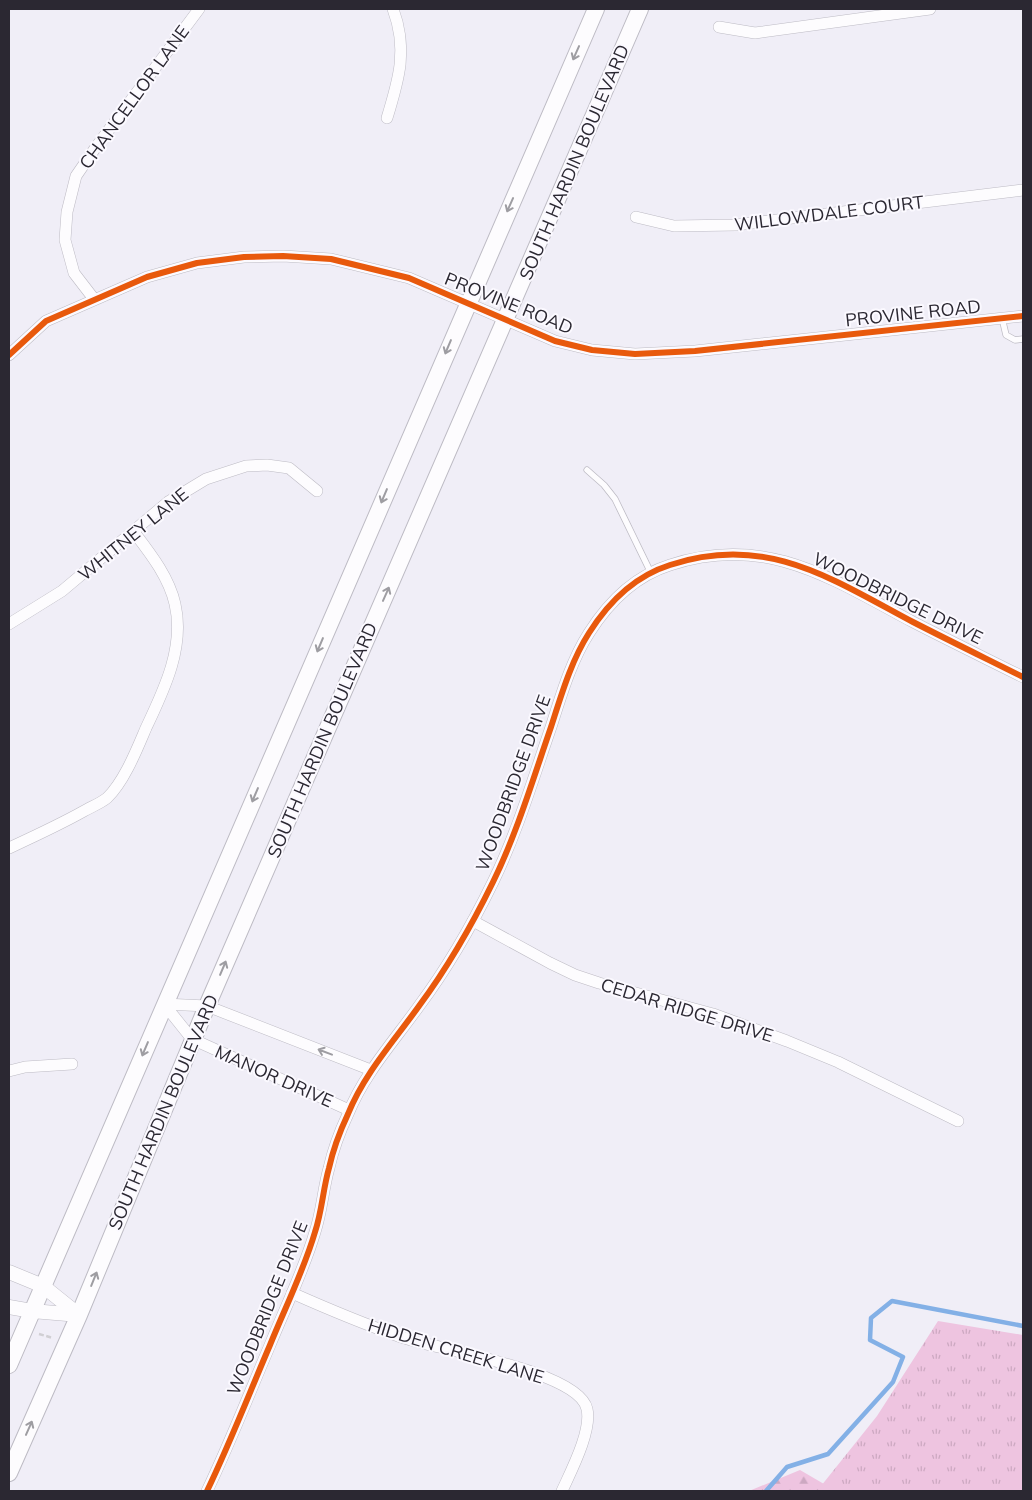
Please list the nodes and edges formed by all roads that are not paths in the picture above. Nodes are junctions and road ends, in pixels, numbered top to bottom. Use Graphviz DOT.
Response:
graph roads {
  1 [pos="199,9"];
  2 [pos="393,9"];
  3 [pos="596,9"];
  4 [pos="640,9"];
  5 [pos="930,9"];
  6 [pos="720,28"];
  7 [pos="387,118"];
  8 [pos="1023,190"];
  9 [pos="636,217"];
  10 [pos="94,299"];
  11 [pos="468,302"];
  12 [pos="1023,316"];
  13 [pos="1002,318"];
  14 [pos="506,319"];
  15 [pos="1023,339"];
  16 [pos="9,354"];
  17 [pos="587,470"];
  18 [pos="317,491"];
  19 [pos="134,532"];
  20 [pos="651,573"];
  21 [pos="9,624"];
  22 [pos="1023,677"];
  23 [pos="9,848"];
  24 [pos="473,921"];
  25 [pos="164,1004"];
  26 [pos="207,1006"];
  27 [pos="192,1039"];
  28 [pos="72,1064"];
  29 [pos="371,1070"];
  30 [pos="9,1071"];
  31 [pos="349,1110"];
  32 [pos="958,1121"];
  33 [pos="9,1272"];
  34 [pos="43,1286"];
  35 [pos="292,1293"];
  36 [pos="9,1307"];
  37 [pos="32,1311"];
  38 [pos="79,1315"];
  39 [pos="9,1365"];
  40 [pos="9,1473"];
  41 [pos="208,1491"];
  42 [pos="562,1491"];
  1 -- 10 [label="street, CHANCELLOR LANE"];
  2 -- 7 [label="street"];
  3 -- 11 [label="main road, one-way"];
  4 -- 14 [label="main road, SOUTH HARDIN BOULEVARD"];
  5 -- 6 [label="street"];
  8 -- 9 [label="street, WILLOWDALE COURT"];
  10 -- 11 [label="street, PROVINE ROAD"];
  10 -- 16 [label="street, PROVINE ROAD"];
  11 -- 14 [label="street, PROVINE ROAD"];
  11 -- 25 [label="main road, one-way"];
  12 -- 13 [label="street, PROVINE ROAD"];
  13 -- 14 [label="street, PROVINE ROAD"];
  13 -- 15 [label="lane"];
  26 -- 14 [label="main road, SOUTH HARDIN BOULEVARD, one-way"];
  17 -- 20 [label="lane"];
  18 -- 19 [label="street, WHITNEY LANE"];
  19 -- 21 [label="street, WHITNEY LANE"];
  19 -- 23 [label="street"];
  20 -- 22 [label="street, WOODBRIDGE DRIVE"];
  20 -- 24 [label="street, WOODBRIDGE DRIVE"];
  24 -- 29 [label="street, WOODBRIDGE DRIVE"];
  24 -- 32 [label="street, CEDAR RIDGE DRIVE"];
  25 -- 26 [label="street"];
  25 -- 27 [label="street, MANOR DRIVE"];
  25 -- 34 [label="main road, one-way"];
  26 -- 27 [label="main road, SOUTH HARDIN BOULEVARD"];
  29 -- 26 [label="street, one-way"];
  27 -- 31 [label="street, MANOR DRIVE"];
  38 -- 27 [label="main road, SOUTH HARDIN BOULEVARD, one-way"];
  28 -- 30 [label="street"];
  29 -- 31 [label="street, WOODBRIDGE DRIVE"];
  31 -- 35 [label="street, WOODBRIDGE DRIVE"];
  33 -- 34 [label="street"];
  34 -- 37 [label="main road"];
  34 -- 38 [label="street"];
  35 -- 41 [label="street, WOODBRIDGE DRIVE"];
  35 -- 42 [label="street, HIDDEN CREEK LANE"];
  36 -- 37 [label="street"];
  37 -- 38 [label="street"];
  37 -- 39 [label="main road"];
  40 -- 38 [label="main road, SOUTH HARDIN BOULEVARD, one-way"];
}
